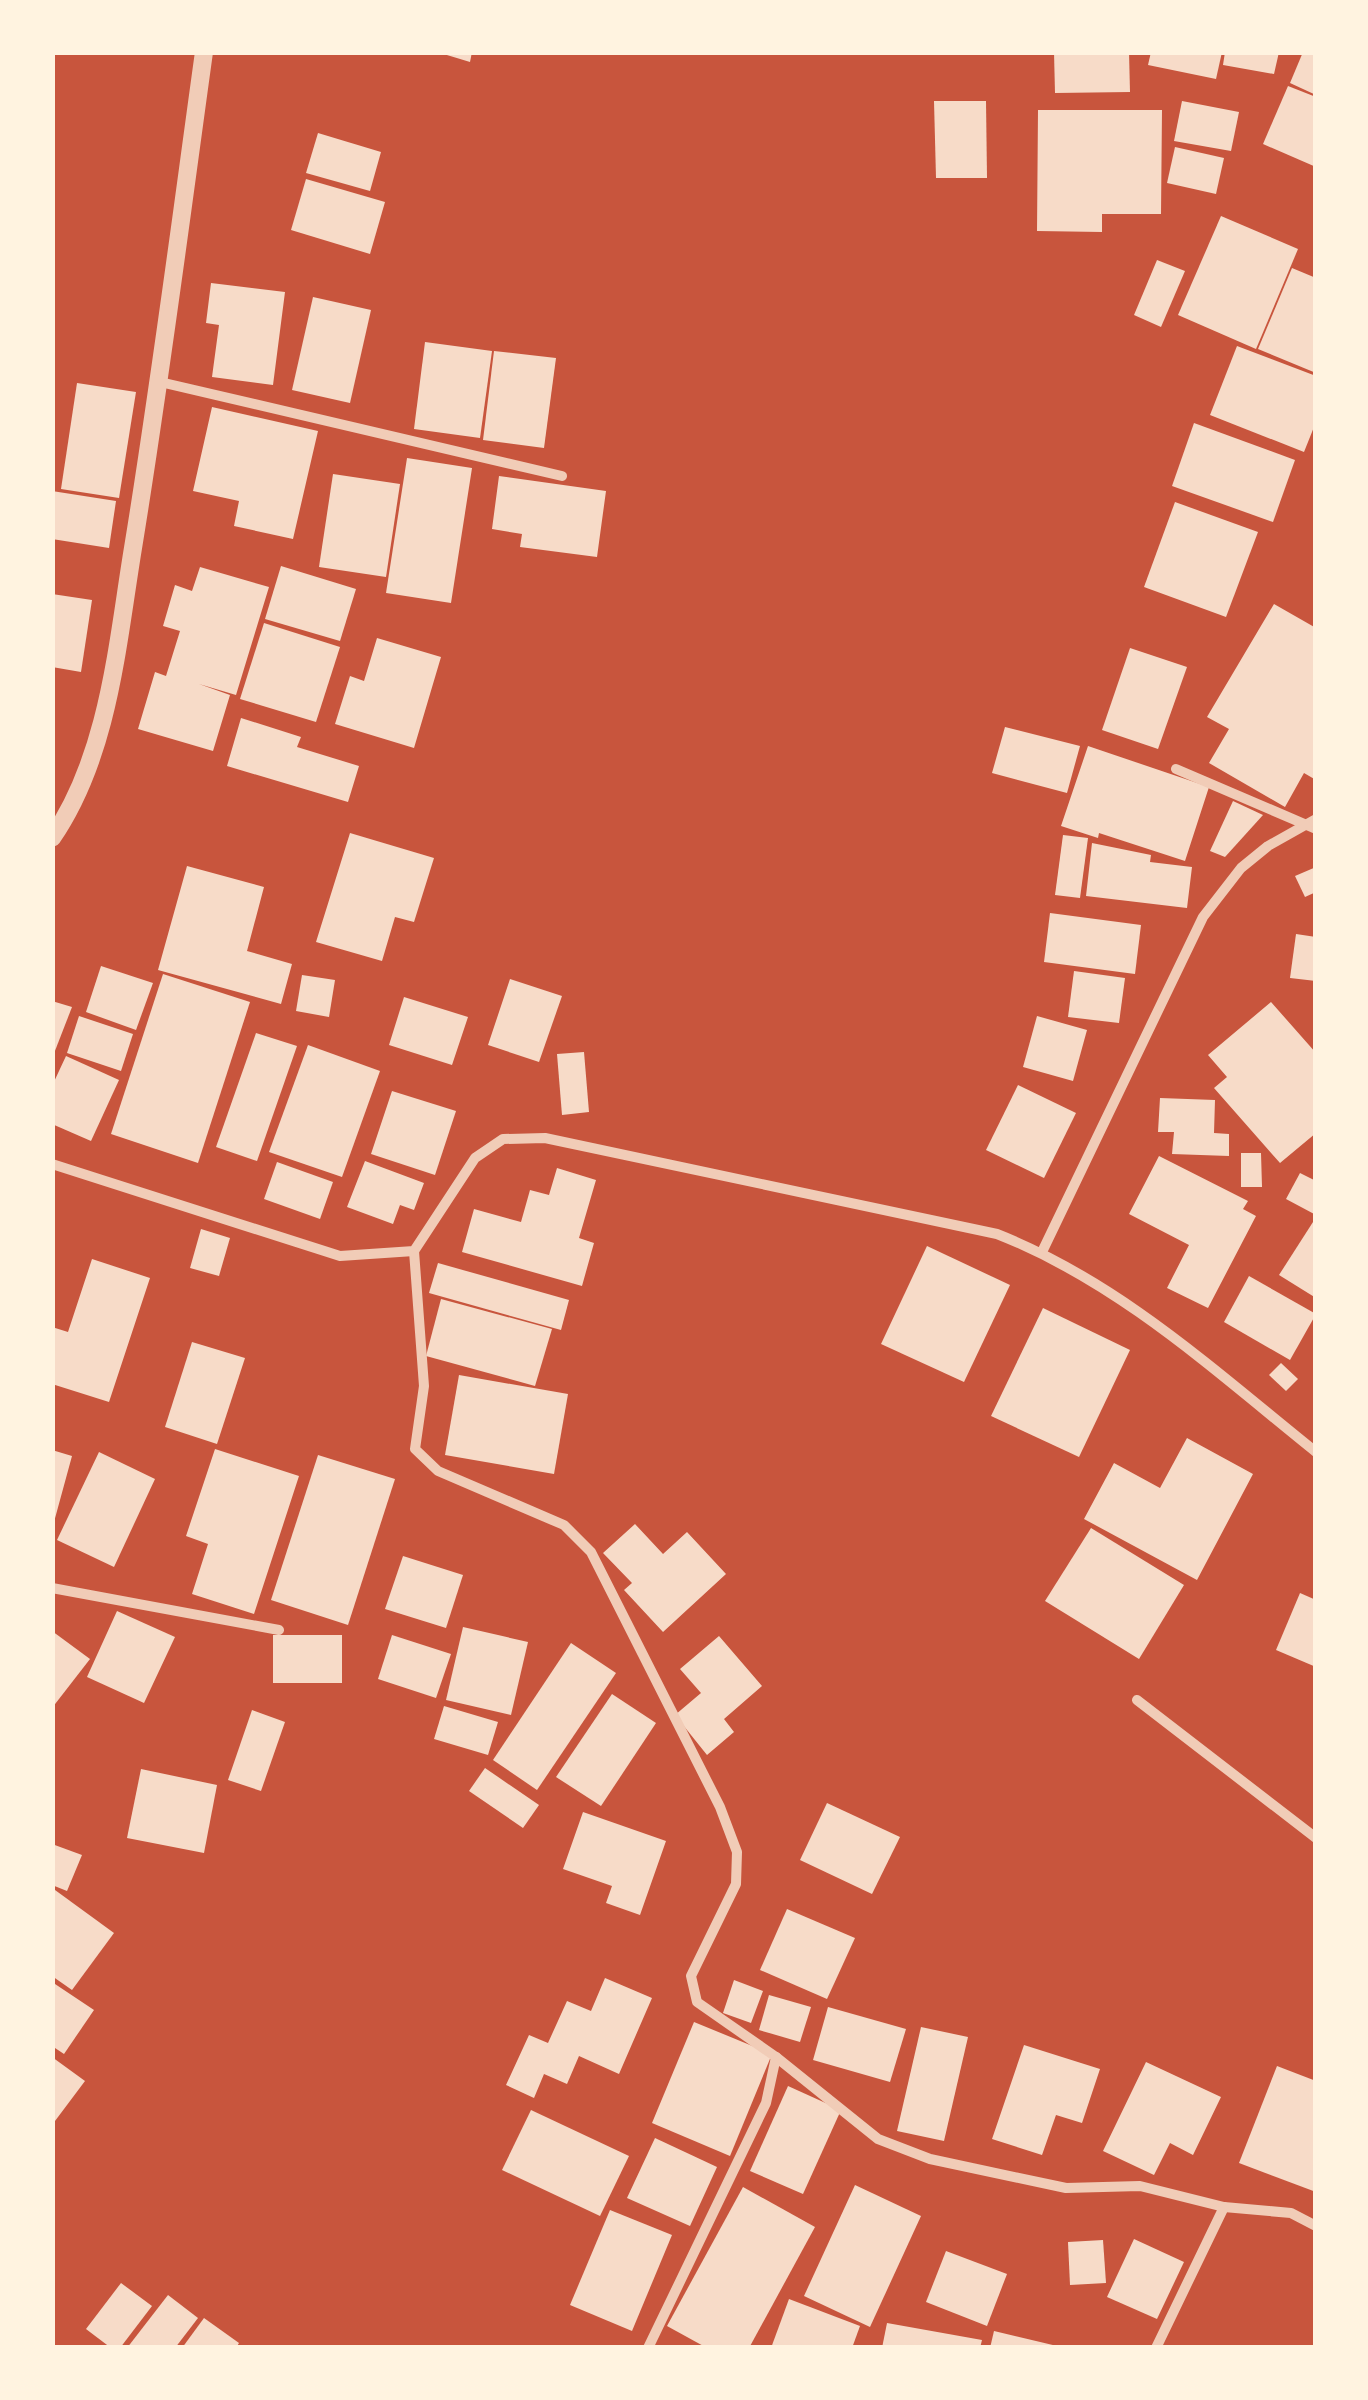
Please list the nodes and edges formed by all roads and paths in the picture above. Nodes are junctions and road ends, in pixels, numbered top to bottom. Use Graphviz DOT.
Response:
graph roads {
  1 [pos="204,52"];
  2 [pos="160,382"];
  3 [pos="562,476"];
  4 [pos="1176,769"];
  5 [pos="1313,824"];
  6 [pos="52,838"];
  7 [pos="52,1164"];
  8 [pos="414,1251"];
  9 [pos="1042,1252"];
  10 [pos="1316,1452"];
  11 [pos="52,1588"];
  12 [pos="279,1630"];
  13 [pos="1137,1700"];
  14 [pos="1316,1838"];
  15 [pos="776,2056"];
  16 [pos="1224,2207"];
  17 [pos="1316,2226"];
  18 [pos="648,2348"];
  19 [pos="1156,2348"];
  1 -- 2 [label="street"];
  2 -- 3 [label="street"];
  2 -- 6 [label="street"];
  4 -- 5 [label="street"];
  5 -- 9 [label="street"];
  7 -- 8 [label="street"];
  8 -- 9 [label="street"];
  8 -- 15 [label="street"];
  9 -- 10 [label="street"];
  11 -- 12 [label="street"];
  13 -- 14 [label="street"];
  15 -- 16 [label="street"];
  15 -- 18 [label="street"];
  16 -- 17 [label="street"];
  16 -- 19 [label="street"];
}
